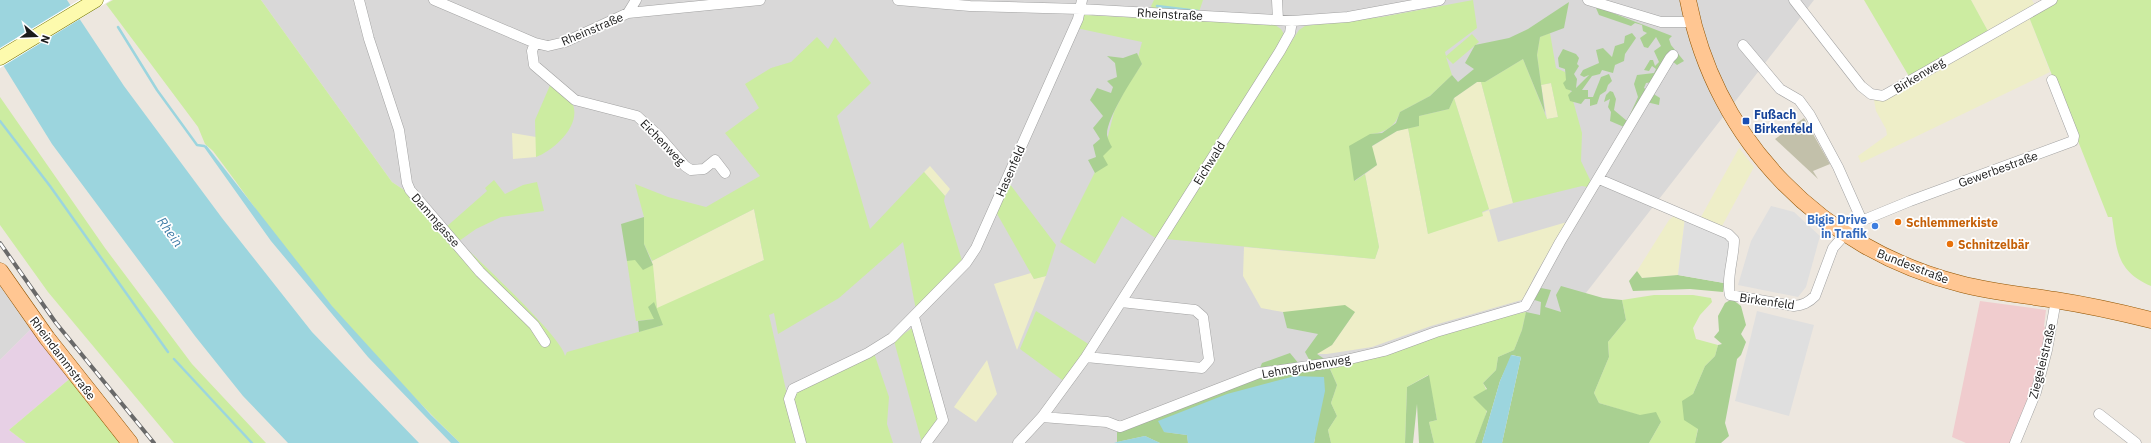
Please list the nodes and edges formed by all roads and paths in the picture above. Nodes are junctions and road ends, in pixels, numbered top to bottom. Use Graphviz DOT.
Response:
graph roads {
  1 [pos="96,0"];
  2 [pos="359,0"];
  3 [pos="434,0"];
  4 [pos="636,0"];
  5 [pos="760,0"];
  6 [pos="898,0"];
  7 [pos="1277,0"];
  8 [pos="1440,0"];
  9 [pos="1588,0"];
  10 [pos="1688,0"];
  11 [pos="1794,0"];
  12 [pos="2052,0"];
  13 [pos="1081,4"];
  14 [pos="628,13"];
  15 [pos="1278,20"];
  16 [pos="1292,21"];
  17 [pos="1693,22"];
  18 [pos="535,43"];
  19 [pos="1743,45"];
  20 [pos="1673,55"];
  21 [pos="0,58"];
  22 [pos="2052,80"];
  23 [pos="725,173"];
  24 [pos="1599,179"];
  25 [pos="1862,220"];
  26 [pos="1846,235"];
  27 [pos="0,271"];
  28 [pos="2056,300"];
  29 [pos="1121,302"];
  30 [pos="914,317"];
  31 [pos="2151,320"];
  32 [pos="545,342"];
  33 [pos="1086,357"];
  34 [pos="2099,414"];
  35 [pos="1042,417"];
  36 [pos="130,443"];
  37 [pos="801,443"];
  38 [pos="926,443"];
  39 [pos="1018,443"];
  40 [pos="2015,443"];
  41 [pos="2135,443"];
  1 -- 21 [label="main road"];
  2 -- 32 [label="street, Dammgasse"];
  3 -- 18 [label="street, Rheinstraße"];
  4 -- 14 [label="street"];
  5 -- 14 [label="street, Rheinstraße"];
  6 -- 13 [label="street, Rheinstraße"];
  7 -- 15 [label="street"];
  8 -- 16 [label="street, Rheinstraße"];
  9 -- 17 [label="street"];
  10 -- 17 [label="main road, Bundesstraße"];
  11 -- 12 [label="street, Birkenweg"];
  13 -- 15 [label="street, Rheinstraße"];
  13 -- 30 [label="street, Hasenfeld"];
  14 -- 18 [label="street, Rheinstraße"];
  15 -- 16 [label="street, Rheinstraße"];
  16 -- 29 [label="street, Eichwald"];
  17 -- 26 [label="main road, Bundesstraße"];
  18 -- 23 [label="street, Eichenweg"];
  19 -- 25 [label="street"];
  20 -- 24 [label="street"];
  22 -- 25 [label="street, Gewerbestraße"];
  24 -- 26 [label="street, Birkenfeld"];
  24 -- 35 [label="street, Lehmgrubenweg"];
  25 -- 26 [label="street"];
  26 -- 28 [label="main road, Bundesstraße"];
  27 -- 36 [label="main road, Rheindammstraße"];
  28 -- 31 [label="main road, Bundesstraße"];
  28 -- 40 [label="street, Ziegeleistraße"];
  29 -- 33 [label="street, Eichwald"];
  29 -- 33 [label="street"];
  30 -- 37 [label="street, Hasenfeld"];
  30 -- 38 [label="street"];
  33 -- 35 [label="street, Eichwald"];
  34 -- 41 [label="street"];
  35 -- 39 [label="street, Eichwald"];
}
